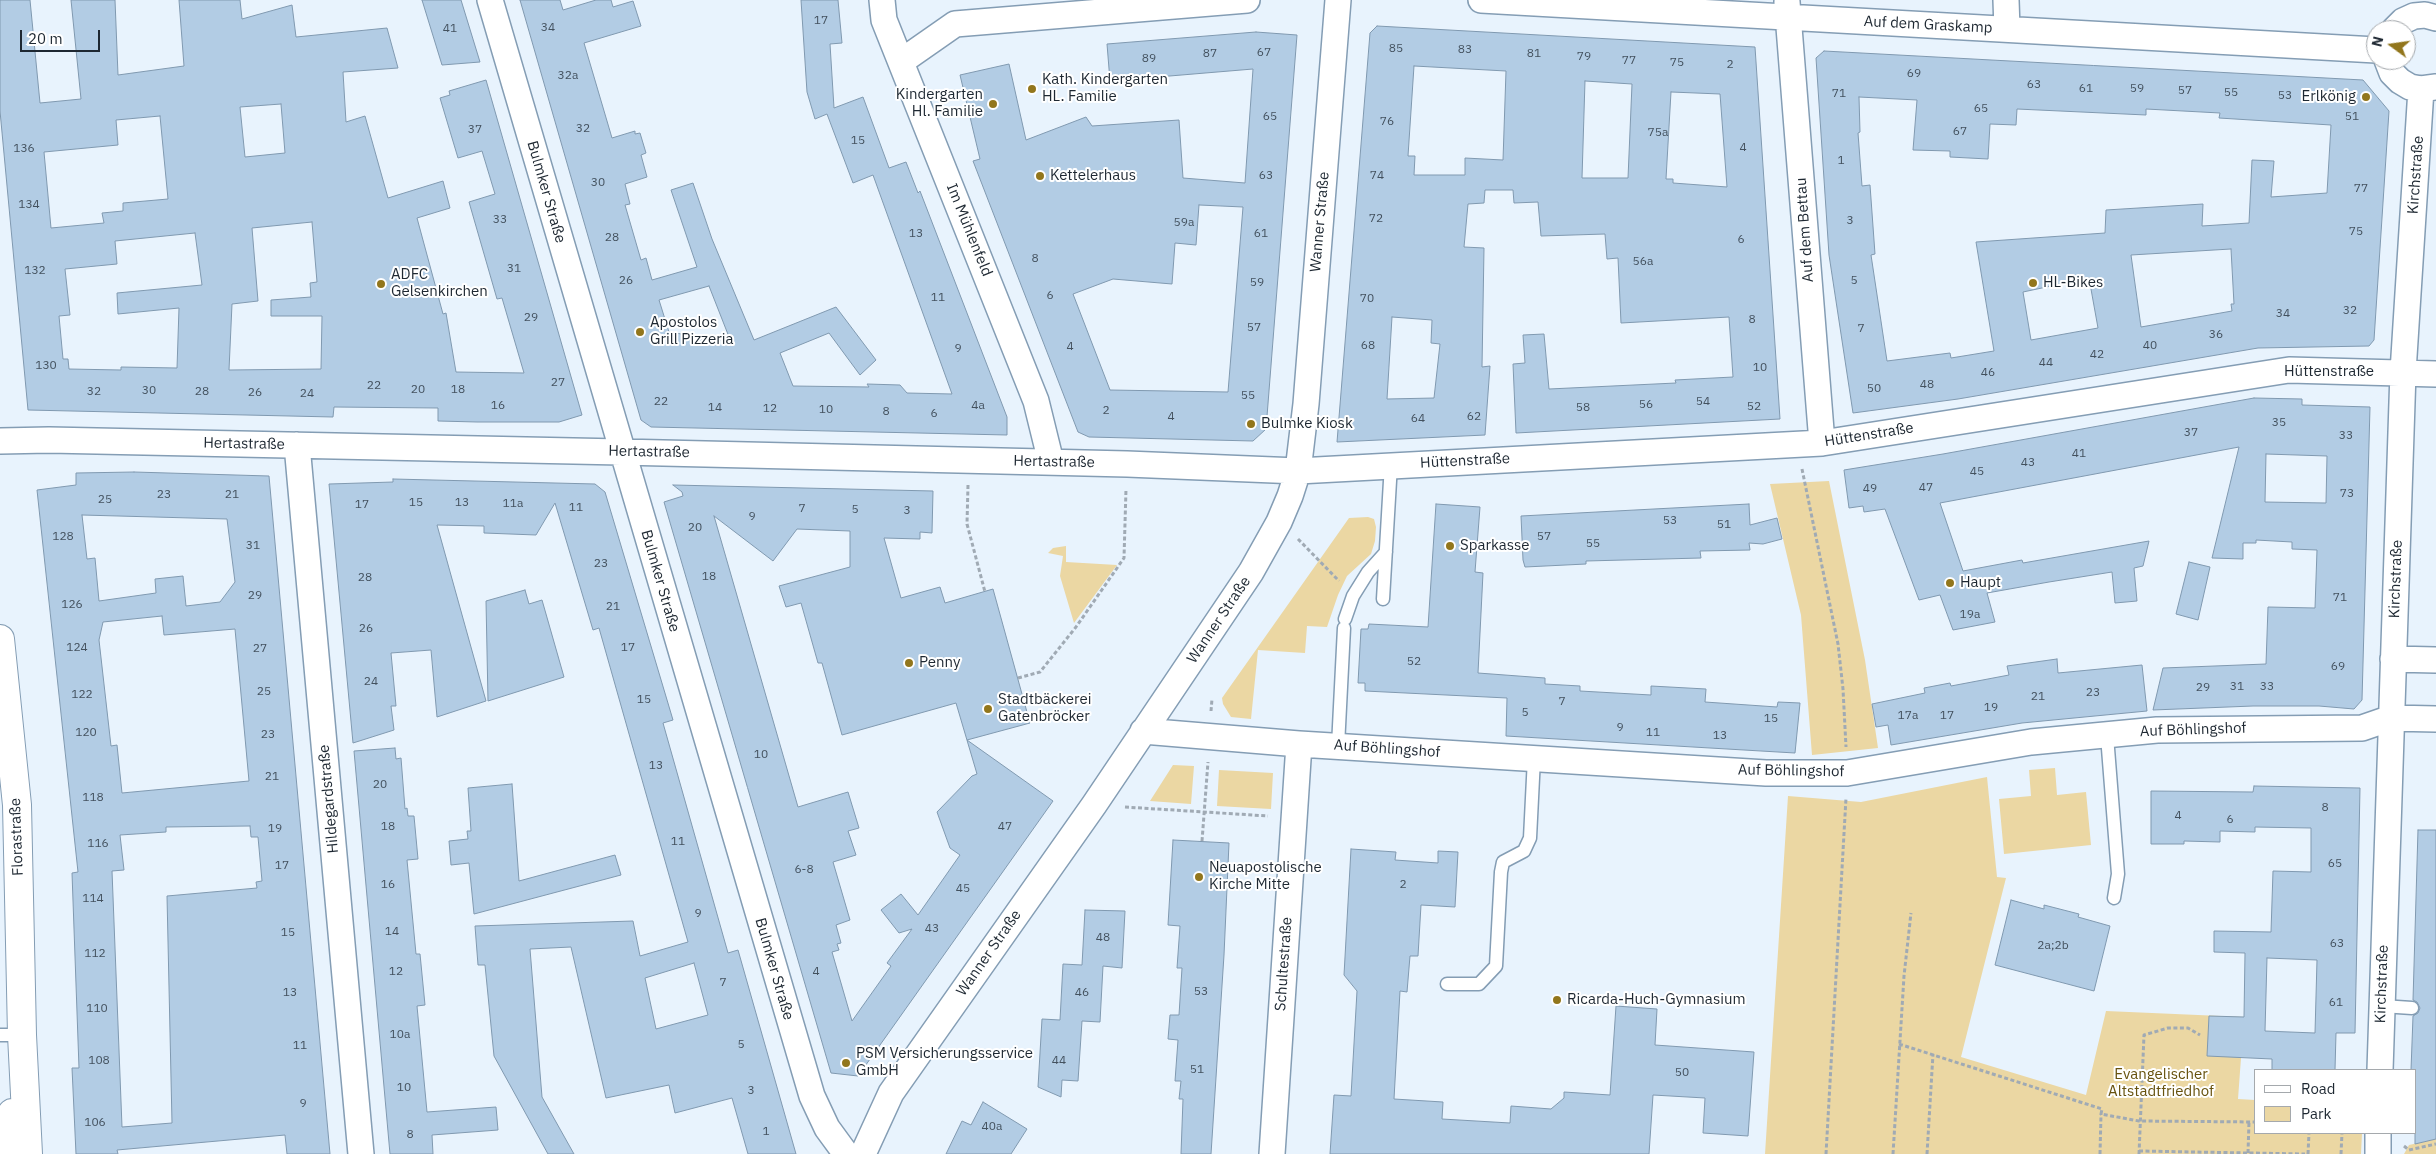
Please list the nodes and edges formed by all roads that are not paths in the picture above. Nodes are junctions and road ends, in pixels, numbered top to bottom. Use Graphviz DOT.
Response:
graph roads {
  1 [pos="490,0"];
  2 [pos="882,0"];
  3 [pos="1247,0"];
  4 [pos="1338,0"];
  5 [pos="1481,0"];
  6 [pos="2006,0"];
  7 [pos="1788,9"];
  8 [pos="2429,11"];
  9 [pos="2405,20"];
  10 [pos="2007,29"];
  11 [pos="2366,49"];
  12 [pos="902,61"];
  13 [pos="2391,70"];
  14 [pos="2429,88"];
  15 [pos="2403,372"];
  16 [pos="2436,374"];
  17 [pos="0,441"];
  18 [pos="1822,443"];
  19 [pos="297,444"];
  20 [pos="621,452"];
  21 [pos="1051,462"];
  22 [pos="1391,464"];
  23 [pos="1298,471"];
  24 [pos="1386,552"];
  25 [pos="1383,599"];
  26 [pos="0,640"];
  27 [pos="2393,659"];
  28 [pos="2436,660"];
  29 [pos="2391,718"];
  30 [pos="2436,719"];
  31 [pos="1144,731"];
  32 [pos="2107,736"];
  33 [pos="1298,744"];
  34 [pos="1338,746"];
  35 [pos="1534,758"];
  36 [pos="8,806"];
  37 [pos="2114,898"];
  38 [pos="1447,984"];
  39 [pos="2382,1006"];
  40 [pos="2412,1008"];
  41 [pos="11,1035"];
  42 [pos="2380,1069"];
  43 [pos="2378,1134"];
  44 [pos="8,1154"];
  45 [pos="28,1154"];
  46 [pos="361,1154"];
  47 [pos="846,1154"];
  48 [pos="863,1154"];
  49 [pos="1272,1154"];
  50 [pos="2378,1154"];
  1 -- 20 [label="street, Bulmker Straße"];
  2 -- 12 [label="street, Im Mühlenfeld"];
  3 -- 12 [label="street"];
  4 -- 23 [label="street, Wanner Straße"];
  5 -- 7 [label="street, Auf dem Graskamp"];
  6 -- 10 [label="street"];
  7 -- 10 [label="street, Auf dem Graskamp"];
  7 -- 18 [label="street, Auf dem Bettau"];
  8 -- 9 [label="street"];
  10 -- 11 [label="street, Auf dem Graskamp"];
  12 -- 21 [label="street, Im Mühlenfeld"];
  13 -- 14 [label="street, Kirchstraße"];
  14 -- 15 [label="street, Kirchstraße"];
  15 -- 16 [label="street, Hüttenstraße"];
  15 -- 18 [label="street, Hüttenstraße"];
  15 -- 27 [label="street, Kirchstraße"];
  17 -- 19 [label="street, Hertastraße"];
  18 -- 22 [label="street, Hüttenstraße"];
  19 -- 20 [label="street, Hertastraße"];
  19 -- 46 [label="street, Hildegardstraße"];
  20 -- 21 [label="street, Hertastraße"];
  20 -- 47 [label="street, Bulmker Straße"];
  21 -- 23 [label="street, Hertastraße"];
  22 -- 23 [label="street, Hüttenstraße"];
  22 -- 24 [label="lane"];
  23 -- 31 [label="street, Wanner Straße"];
  24 -- 25 [label="lane"];
  24 -- 34 [label="lane"];
  26 -- 36 [label="main road, Florastraße"];
  27 -- 28 [label="street"];
  27 -- 29 [label="street, Kirchstraße"];
  29 -- 30 [label="street, Auf Böhlingshof"];
  29 -- 32 [label="street, Auf Böhlingshof"];
  29 -- 39 [label="street, Kirchstraße"];
  31 -- 33 [label="street, Auf Böhlingshof"];
  31 -- 48 [label="street, Wanner Straße"];
  32 -- 35 [label="street, Auf Böhlingshof"];
  32 -- 37 [label="lane"];
  33 -- 34 [label="street, Auf Böhlingshof"];
  33 -- 49 [label="street, Schultestraße"];
  34 -- 35 [label="street, Auf Böhlingshof"];
  35 -- 38 [label="lane"];
  36 -- 41 [label="main road, Florastraße"];
  39 -- 40 [label="lane"];
  39 -- 42 [label="street, Kirchstraße"];
  41 -- 44 [label="main road, Florastraße"];
  41 -- 45 [label="main road, Florastraße"];
  43 -- 50 [label="street"];
}
